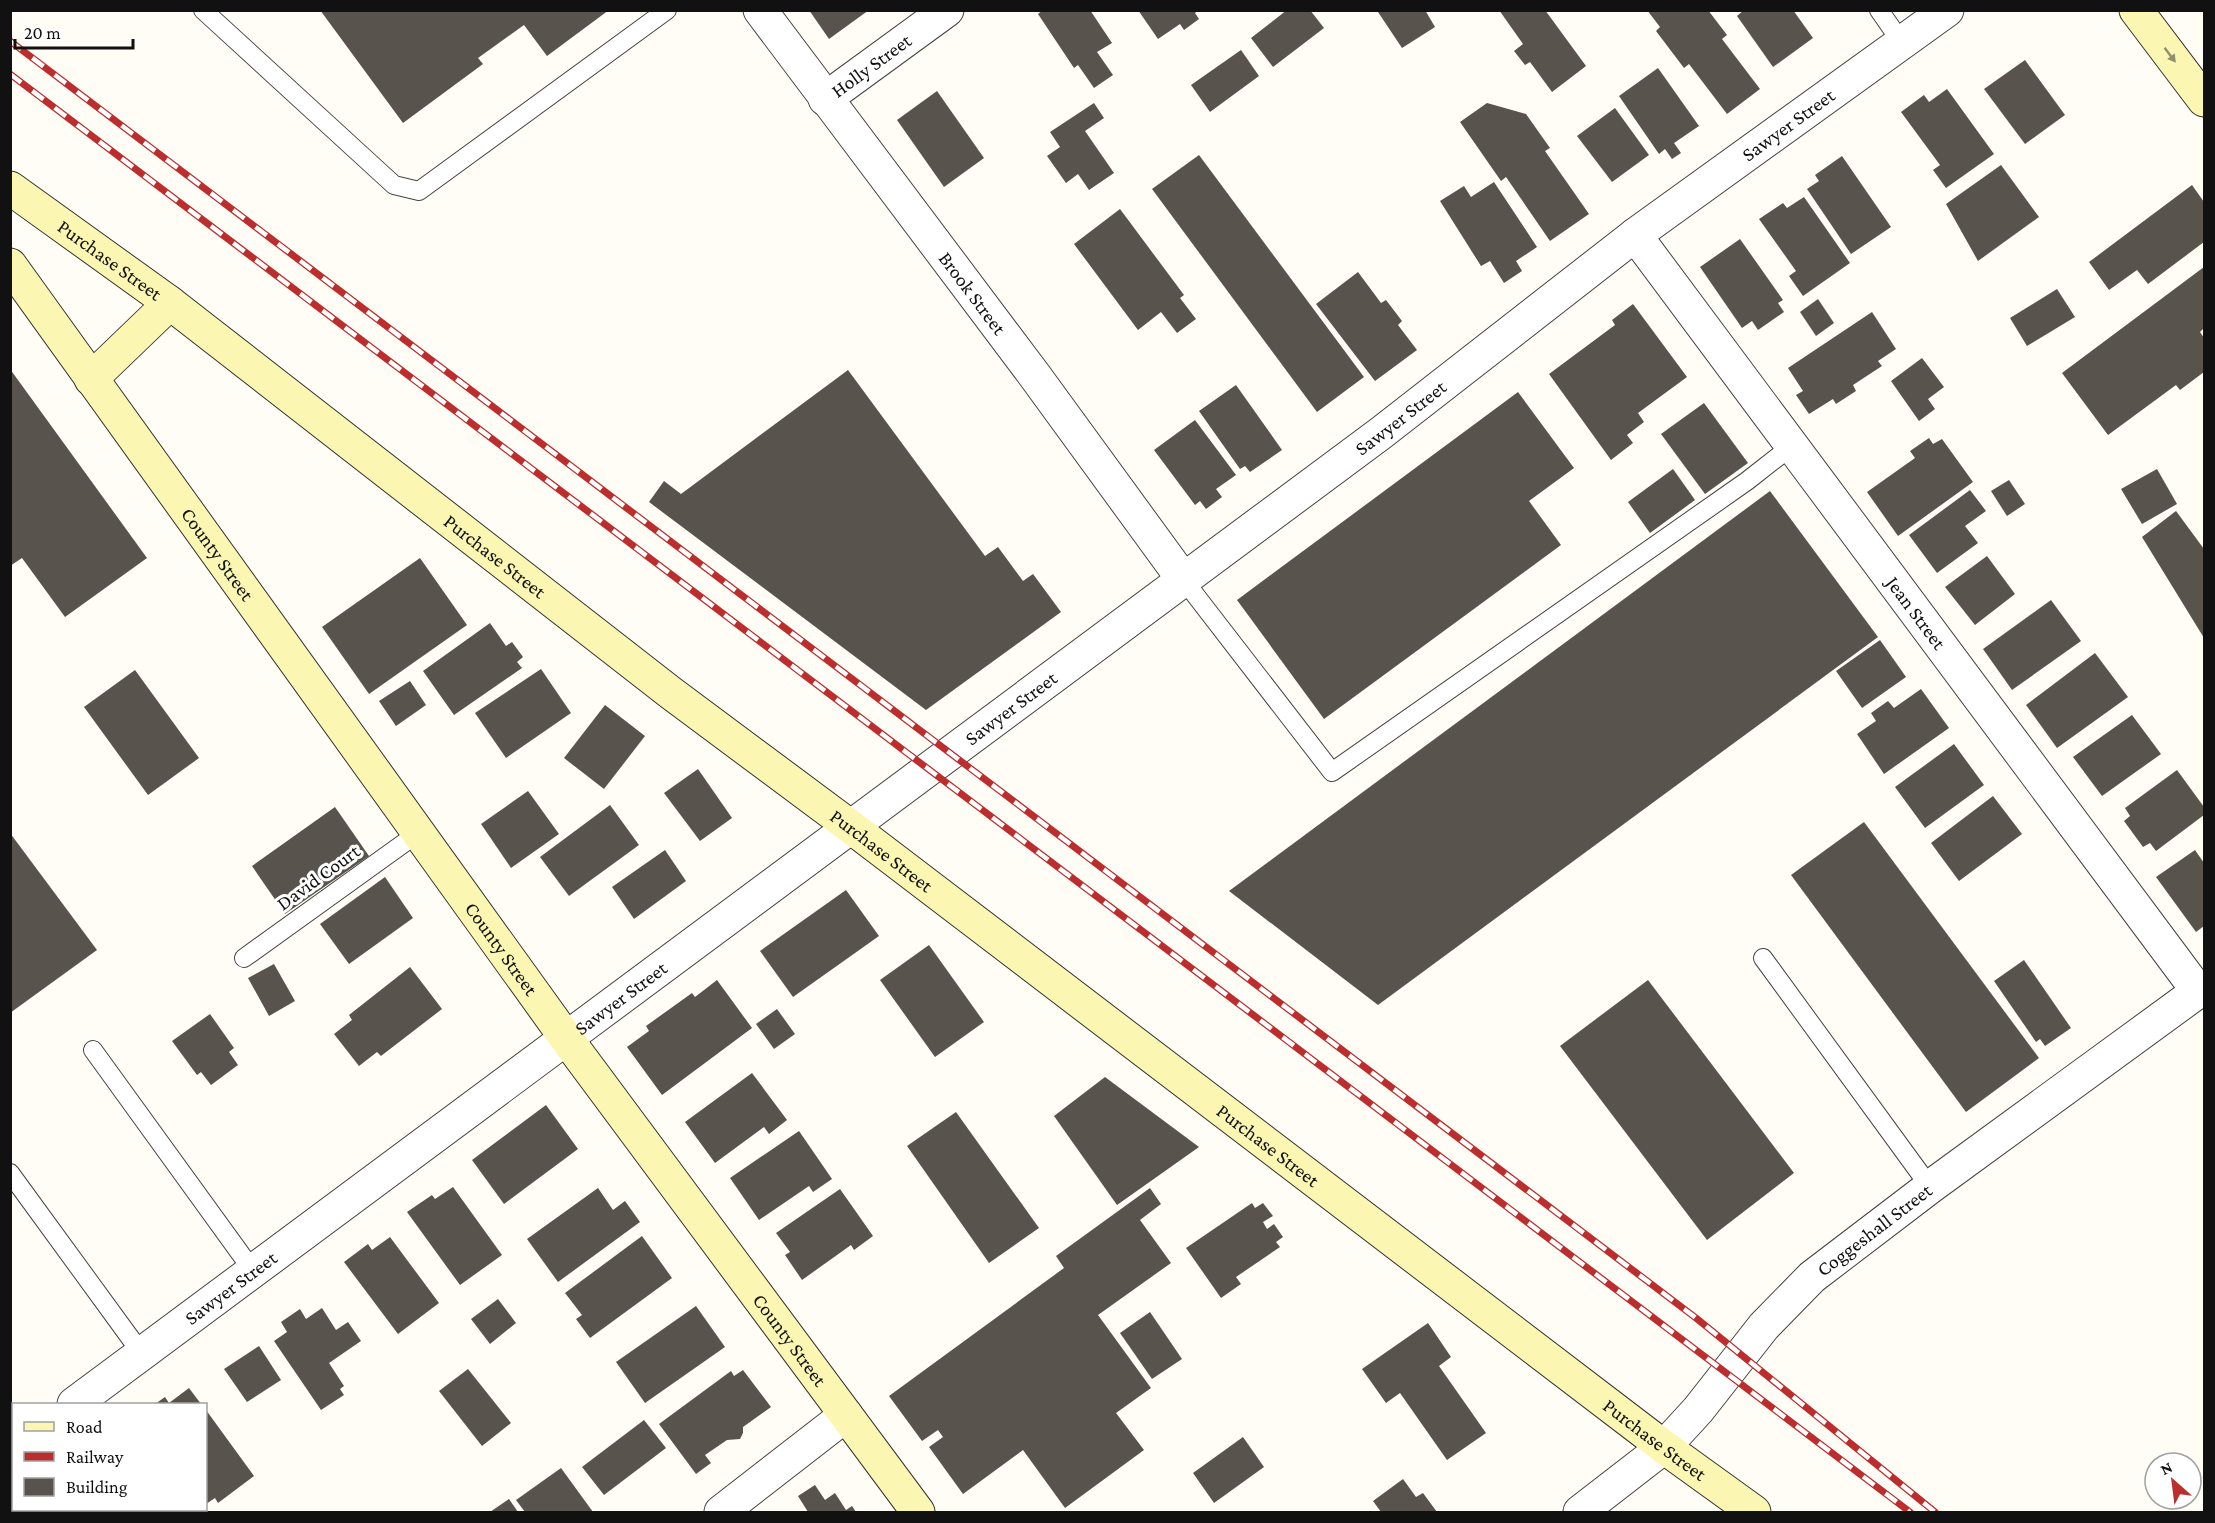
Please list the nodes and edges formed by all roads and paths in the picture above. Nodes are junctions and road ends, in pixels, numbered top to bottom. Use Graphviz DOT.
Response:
graph roads {
  1 [pos="203,10"];
  2 [pos="667,10"];
  3 [pos="759,10"];
  4 [pos="947,10"];
  5 [pos="1879,10"];
  6 [pos="1947,10"];
  7 [pos="2136,10"];
  8 [pos="1902,43"];
  9 [pos="825,99"];
  10 [pos="2205,100"];
  11 [pos="10,188"];
  12 [pos="1635,236"];
  13 [pos="10,265"];
  14 [pos="170,303"];
  15 [pos="91,379"];
  16 [pos="1793,445"];
  17 [pos="1183,579"];
  18 [pos="852,827"];
  19 [pos="418,833"];
  20 [pos="244,958"];
  21 [pos="1763,958"];
  22 [pos="2201,989"];
  23 [pos="566,1038"];
  24 [pos="93,1050"];
  25 [pos="10,1173"];
  26 [pos="1930,1187"];
  27 [pos="254,1271"];
  28 [pos="142,1354"];
  29 [pos="75,1403"];
  30 [pos="846,1415"];
  31 [pos="1664,1447"];
  32 [pos="721,1512"];
  33 [pos="918,1512"];
  34 [pos="1580,1512"];
  35 [pos="1754,1512"];
  1 -- 2 [label="lane"];
  3 -- 9 [label="street, Brook Street"];
  4 -- 9 [label="street, Holly Street"];
  5 -- 8 [label="lane"];
  6 -- 8 [label="street, Sawyer Street"];
  7 -- 10 [label="main road, one-way"];
  8 -- 12 [label="street, Sawyer Street"];
  9 -- 17 [label="street, Brook Street"];
  11 -- 14 [label="main road, Purchase Street"];
  12 -- 16 [label="street, Jean Street"];
  12 -- 17 [label="street, Sawyer Street"];
  13 -- 15 [label="main road, County Street"];
  14 -- 15 [label="main road"];
  14 -- 18 [label="main road, Purchase Street"];
  15 -- 19 [label="main road, County Street"];
  16 -- 17 [label="lane"];
  16 -- 22 [label="street, Jean Street"];
  17 -- 18 [label="street, Sawyer Street"];
  18 -- 23 [label="street, Sawyer Street"];
  18 -- 31 [label="main road, Purchase Street"];
  19 -- 20 [label="lane, David Court"];
  19 -- 23 [label="main road, County Street"];
  21 -- 26 [label="lane"];
  22 -- 26 [label="street, Coggeshall Street"];
  23 -- 27 [label="street, Sawyer Street"];
  23 -- 30 [label="main road, County Street"];
  24 -- 27 [label="lane"];
  25 -- 28 [label="lane"];
  26 -- 31 [label="street, Coggeshall Street"];
  27 -- 28 [label="street, Sawyer Street"];
  28 -- 29 [label="street, Sawyer Street"];
  30 -- 32 [label="street"];
  30 -- 33 [label="main road, County Street"];
  31 -- 34 [label="street, Coggeshall Street"];
  31 -- 35 [label="main road, Purchase Street"];
}
